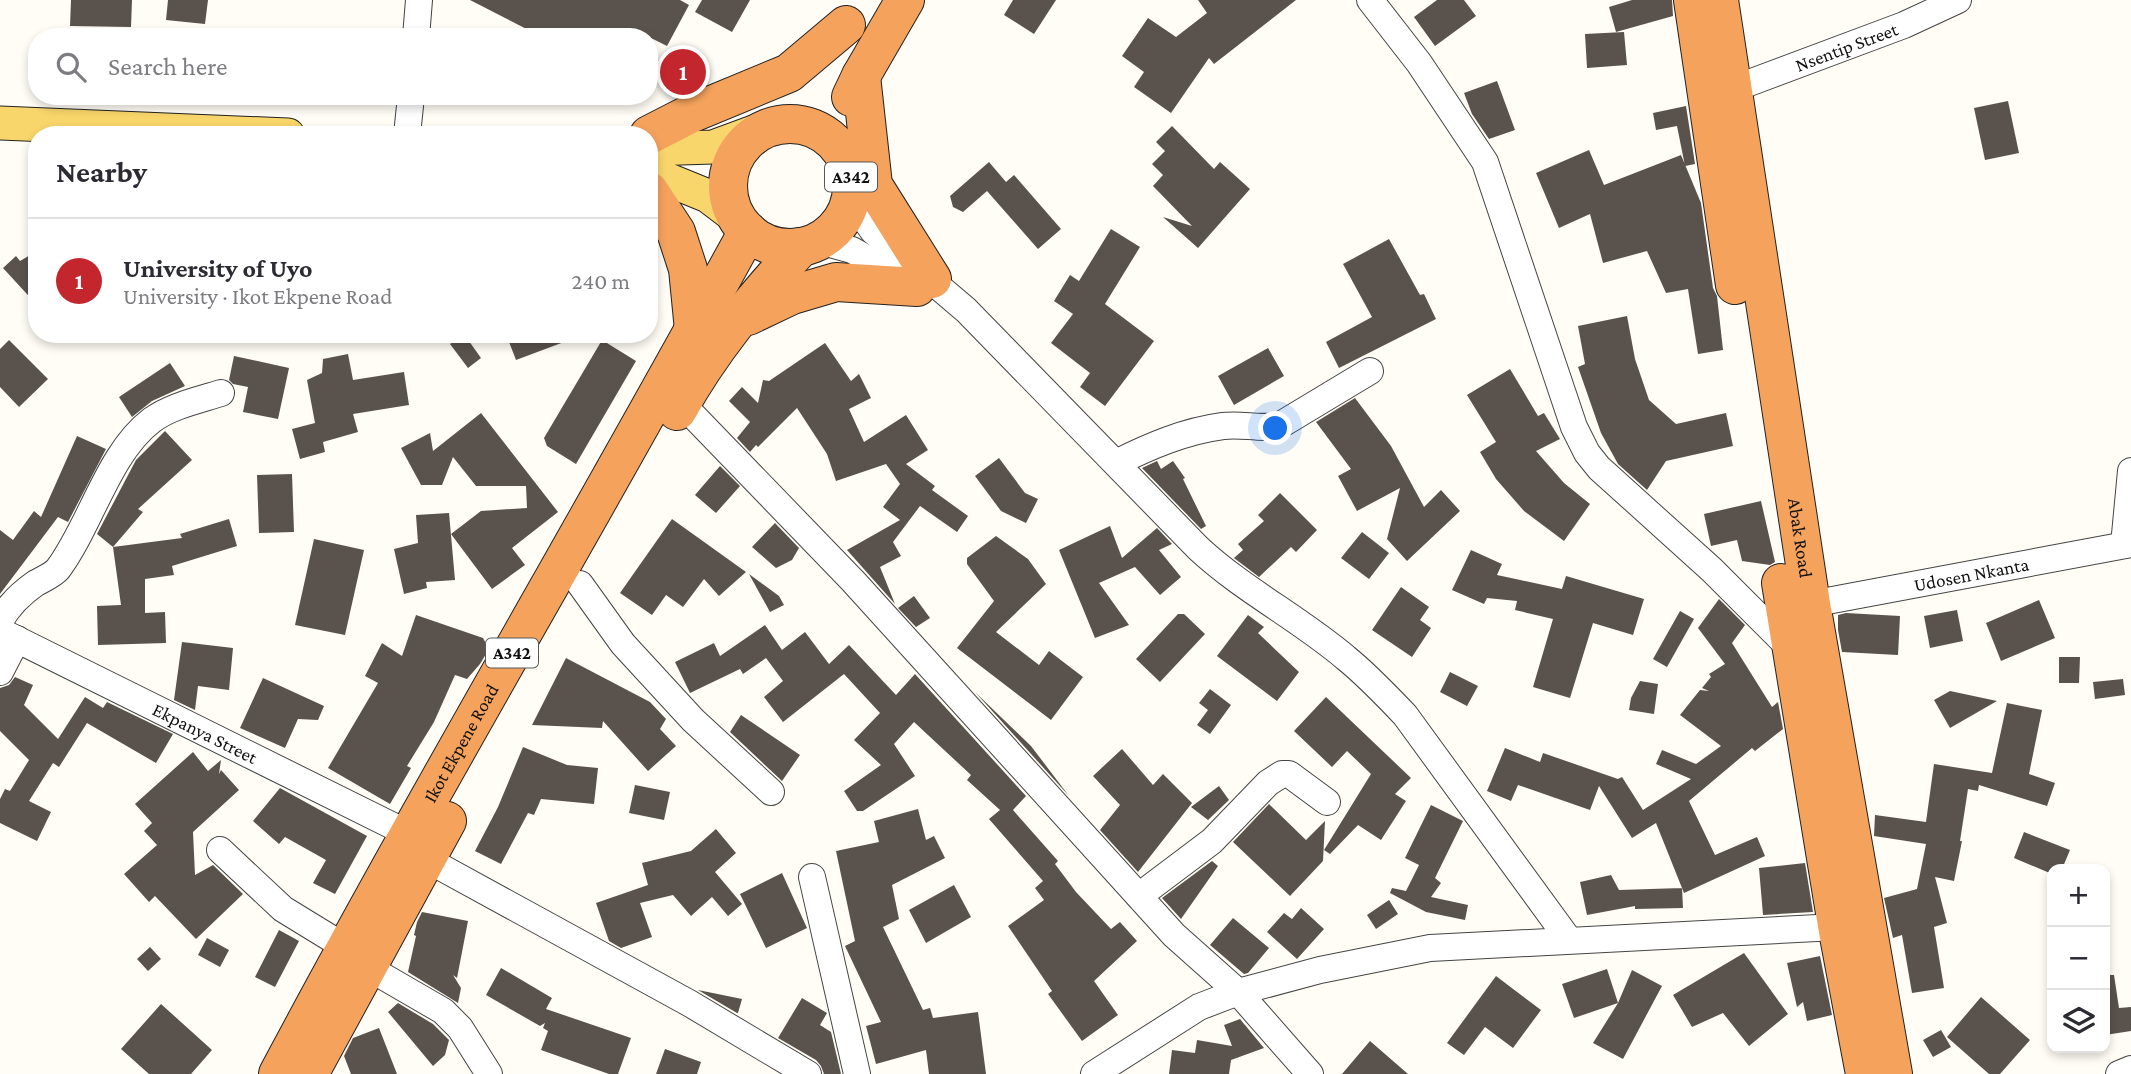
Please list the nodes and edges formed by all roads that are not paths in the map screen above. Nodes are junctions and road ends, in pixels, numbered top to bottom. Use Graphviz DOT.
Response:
graph roads {
  1 [pos="419,0"];
  2 [pos="905,0"];
  3 [pos="1370,0"];
  4 [pos="1693,0"];
  5 [pos="1719,0"];
  6 [pos="1958,0"];
  7 [pos="853,13"];
  8 [pos="417,28"];
  9 [pos="861,76"];
  10 [pos="1732,89"];
  11 [pos="410,105"];
  12 [pos="0,123"];
  13 [pos="72,126"];
  14 [pos="408,126"];
  15 [pos="658,130"];
  16 [pos="759,133"];
  17 [pos="839,147"];
  18 [pos="658,149"];
  19 [pos="658,176"];
  20 [pos="851,200"];
  21 [pos="658,205"];
  22 [pos="743,225"];
  23 [pos="810,244"];
  24 [pos="924,283"];
  25 [pos="736,321"];
  26 [pos="694,330"];
  27 [pos="1370,371"];
  28 [pos="221,393"];
  29 [pos="681,403"];
  30 [pos="1116,464"];
  31 [pos="2131,471"];
  32 [pos="2128,544"];
  33 [pos="580,584"];
  34 [pos="1811,604"];
  35 [pos="6,630"];
  36 [pos="1791,649"];
  37 [pos="0,672"];
  38 [pos="771,792"];
  39 [pos="1327,802"];
  40 [pos="418,847"];
  41 [pos="220,850"];
  42 [pos="812,877"];
  43 [pos="1139,895"];
  44 [pos="1837,927"];
  45 [pos="1569,940"];
  46 [pos="356,957"];
  47 [pos="1238,992"];
  48 [pos="2131,1069"];
  49 [pos="278,1074"];
  50 [pos="309,1074"];
  51 [pos="488,1074"];
  52 [pos="808,1074"];
  53 [pos="857,1074"];
  54 [pos="1094,1074"];
  55 [pos="1310,1074"];
  56 [pos="1865,1074"];
  57 [pos="1894,1074"];
  58 [pos="2119,1074"];
  1 -- 8 [label="street"];
  2 -- 9 [label="highway, A342"];
  3 -- 36 [label="street"];
  4 -- 36 [label="highway, Abak Road"];
  5 -- 10 [label="highway, Abak Road"];
  6 -- 10 [label="street, Nsentip Street"];
  7 -- 15 [label="highway"];
  7 -- 16 [label="highway, A342"];
  9 -- 17 [label="highway, A342"];
  9 -- 24 [label="highway"];
  10 -- 34 [label="highway, Abak Road"];
  11 -- 14 [label="street"];
  12 -- 13 [label="main road"];
  16 -- 17 [label="highway, A342"];
  16 -- 18 [label="main road"];
  16 -- 22 [label="highway, A342"];
  17 -- 20 [label="highway, A342"];
  19 -- 22 [label="main road"];
  20 -- 23 [label="highway, A342"];
  20 -- 24 [label="street"];
  21 -- 26 [label="highway"];
  22 -- 23 [label="highway"];
  22 -- 26 [label="highway, Ikot Ekpene Road / A342"];
  23 -- 24 [label="street"];
  23 -- 25 [label="highway, Ikot Ekpene Road / A342"];
  24 -- 25 [label="highway"];
  24 -- 30 [label="street"];
  25 -- 29 [label="highway, Ikot Ekpene Road / A342"];
  26 -- 40 [label="highway, Ikot Ekpene Road / A342"];
  27 -- 30 [label="street"];
  28 -- 35 [label="street"];
  29 -- 33 [label="highway, Ikot Ekpene Road / A342"];
  29 -- 43 [label="street"];
  30 -- 45 [label="street"];
  31 -- 32 [label="street"];
  32 -- 34 [label="street, Udosen Nkanta"];
  33 -- 38 [label="street"];
  33 -- 40 [label="highway, Ikot Ekpene Road / A342"];
  34 -- 57 [label="highway, Abak Road"];
  35 -- 37 [label="street"];
  35 -- 40 [label="street, Ekpanya Street"];
  36 -- 44 [label="highway, Abak Road"];
  39 -- 43 [label="street"];
  40 -- 46 [label="highway, Ikot Ekpene Road / A342"];
  40 -- 52 [label="street, Ekpanya Street"];
  41 -- 46 [label="street"];
  42 -- 53 [label="street"];
  43 -- 47 [label="street"];
  44 -- 45 [label="street"];
  44 -- 56 [label="highway, Abak Road"];
  45 -- 47 [label="street"];
  46 -- 49 [label="highway, Ikot Ekpene Road / A342"];
  46 -- 50 [label="highway, Ikot Ekpene Road / A342"];
  46 -- 51 [label="street"];
  47 -- 54 [label="street"];
  47 -- 55 [label="street"];
  48 -- 58 [label="street"];
}
